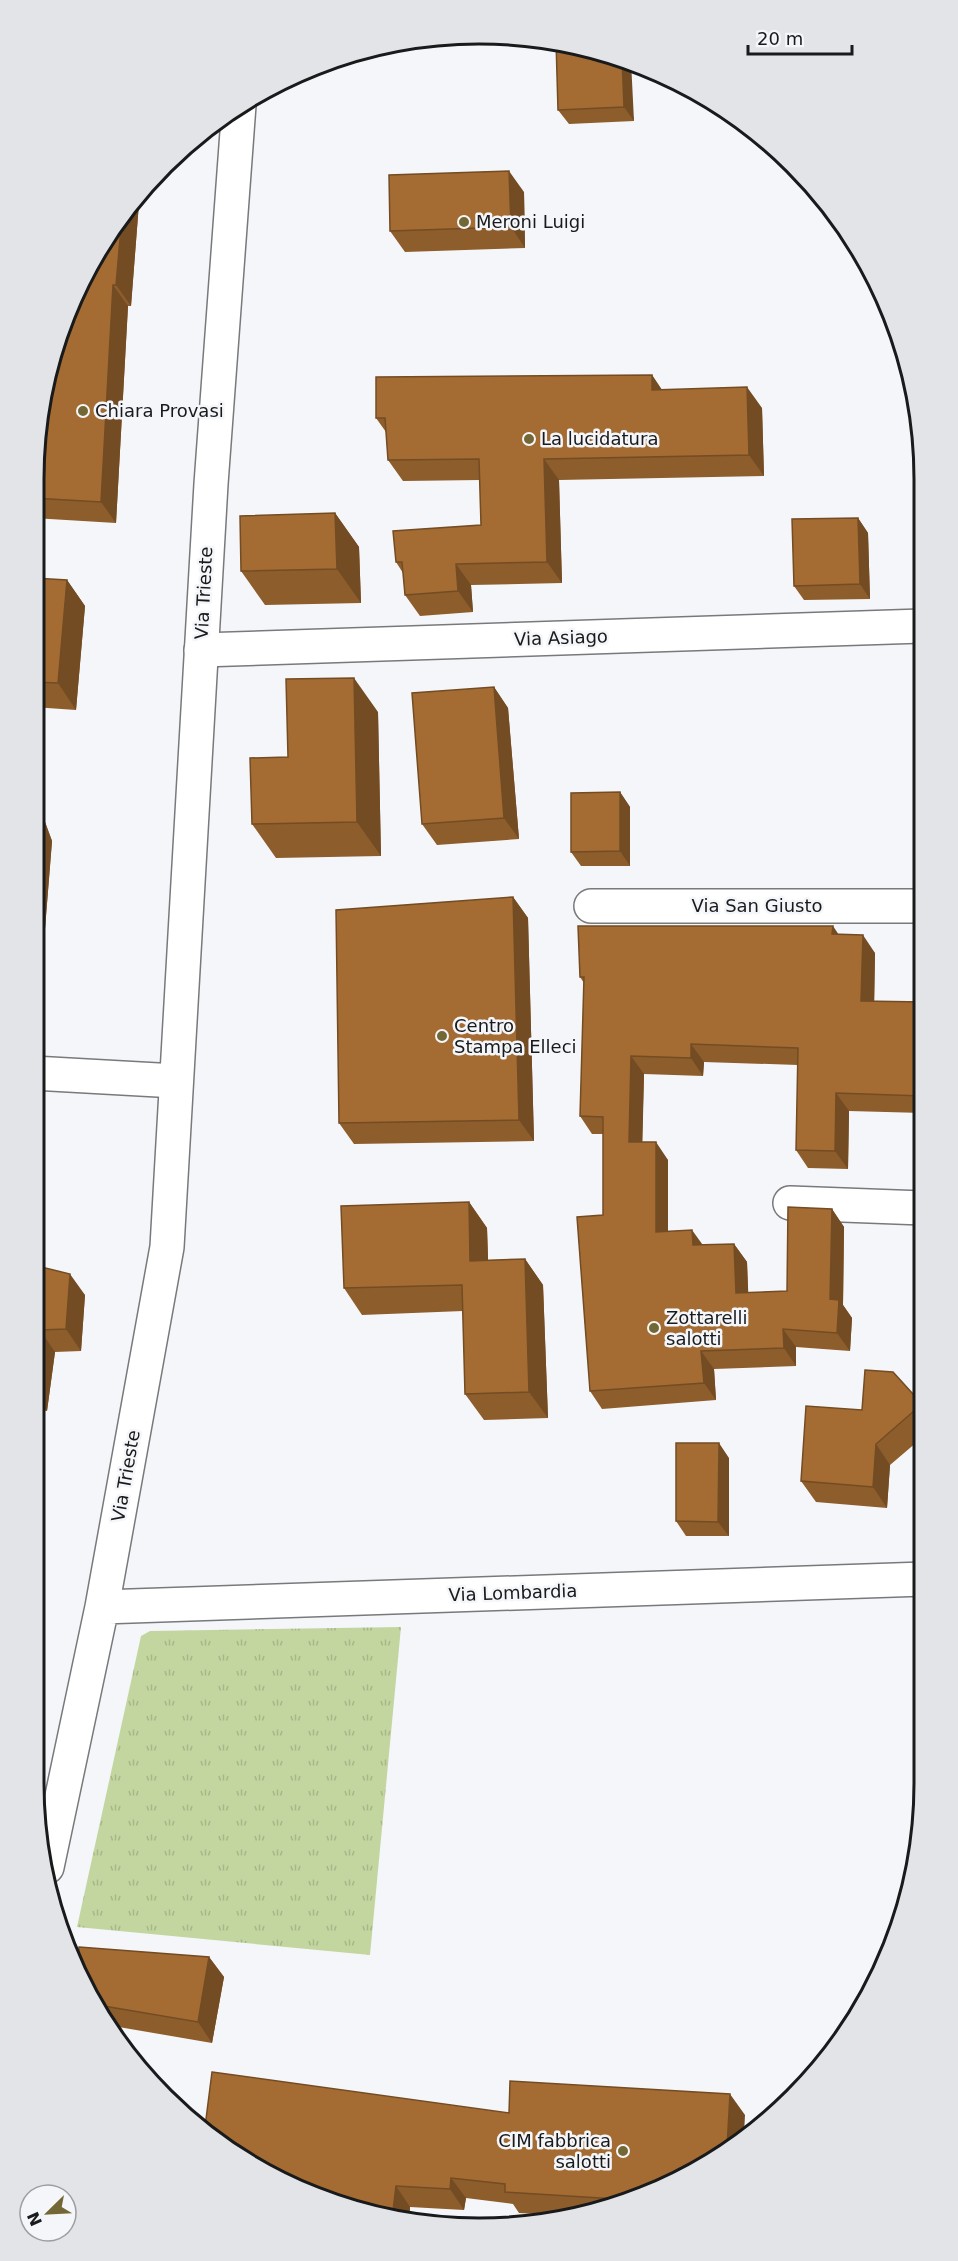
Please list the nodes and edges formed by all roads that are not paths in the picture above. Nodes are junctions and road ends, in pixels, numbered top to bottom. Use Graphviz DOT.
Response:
graph roads {
  1 [pos="238,116"];
  2 [pos="914,626"];
  3 [pos="201,650"];
  4 [pos="591,906"];
  5 [pos="914,906"];
  6 [pos="44,1073"];
  7 [pos="176,1081"];
  8 [pos="790,1203"];
  9 [pos="914,1208"];
  10 [pos="914,1580"];
  11 [pos="102,1607"];
  12 [pos="50,1854"];
  1 -- 3 [label="street, Via Trieste"];
  2 -- 3 [label="street, Via Asiago"];
  3 -- 7 [label="street, Via Trieste"];
  4 -- 5 [label="street, Via San Giusto"];
  6 -- 7 [label="street"];
  7 -- 11 [label="street, Via Trieste"];
  8 -- 9 [label="street"];
  10 -- 11 [label="street, Via Lombardia"];
  11 -- 12 [label="street, Via Trieste"];
}
